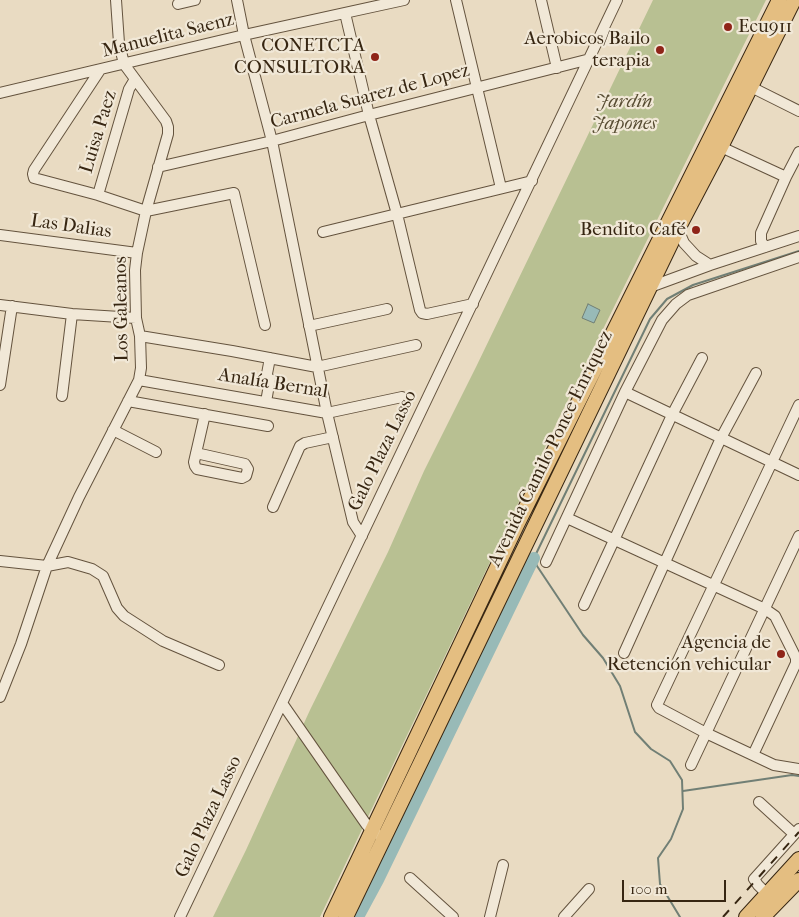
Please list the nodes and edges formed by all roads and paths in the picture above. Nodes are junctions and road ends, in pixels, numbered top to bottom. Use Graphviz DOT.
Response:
graph roads {
  1 [pos="116,0"];
  2 [pos="195,0"];
  3 [pos="237,0"];
  4 [pos="404,0"];
  5 [pos="456,0"];
  6 [pos="541,0"];
  7 [pos="617,0"];
  8 [pos="779,0"];
  9 [pos="794,0"];
  10 [pos="178,4"];
  11 [pos="345,13"];
  12 [pos="244,35"];
  13 [pos="590,60"];
  14 [pos="124,64"];
  15 [pos="557,68"];
  16 [pos="100,70"];
  17 [pos="135,79"];
  18 [pos="477,87"];
  19 [pos="751,87"];
  20 [pos="0,93"];
  21 [pos="799,111"];
  22 [pos="722,114"];
  23 [pos="369,115"];
  24 [pos="735,120"];
  25 [pos="272,141"];
  26 [pos="721,147"];
  27 [pos="799,152"];
  28 [pos="158,167"];
  29 [pos="786,177"];
  30 [pos="532,181"];
  31 [pos="501,188"];
  32 [pos="98,195"];
  33 [pos="146,212"];
  34 [pos="397,214"];
  35 [pos="679,227"];
  36 [pos="323,232"];
  37 [pos="0,235"];
  38 [pos="799,236"];
  39 [pos="765,247"];
  40 [pos="137,253"];
  41 [pos="799,257"];
  42 [pos="710,265"];
  43 [pos="650,287"];
  44 [pos="473,304"];
  45 [pos="0,305"];
  46 [pos="12,306"];
  47 [pos="387,309"];
  48 [pos="72,314"];
  49 [pos="136,318"];
  50 [pos="265,325"];
  51 [pos="309,326"];
  52 [pos="140,336"];
  53 [pos="416,345"];
  54 [pos="270,358"];
  55 [pos="702,358"];
  56 [pos="317,367"];
  57 [pos="756,373"];
  58 [pos="139,380"];
  59 [pos="0,384"];
  60 [pos="625,392"];
  61 [pos="62,396"];
  62 [pos="402,397"];
  63 [pos="128,401"];
  64 [pos="266,402"];
  65 [pos="799,405"];
  66 [pos="328,413"];
  67 [pos="205,414"];
  68 [pos="672,415"];
  69 [pos="268,426"];
  70 [pos="113,430"];
  71 [pos="333,437"];
  72 [pos="721,438"];
  73 [pos="156,452"];
  74 [pos="196,453"];
  75 [pos="772,462"];
  76 [pos="799,475"];
  77 [pos="273,507"];
  78 [pos="567,518"];
  79 [pos="362,536"];
  80 [pos="799,536"];
  81 [pos="614,540"];
  82 [pos="0,561"];
  83 [pos="546,562"];
  84 [pos="664,563"];
  85 [pos="47,566"];
  86 [pos="714,586"];
  87 [pos="584,605"];
  88 [pos="765,609"];
  89 [pos="624,653"];
  90 [pos="219,665"];
  91 [pos="0,697"];
  92 [pos="282,703"];
  93 [pos="706,733"];
  94 [pos="753,756"];
  95 [pos="691,765"];
  96 [pos="799,769"];
  97 [pos="759,802"];
  98 [pos="797,831"];
  99 [pos="378,834"];
  100 [pos="799,859"];
  101 [pos="503,865"];
  102 [pos="410,878"];
  103 [pos="799,880"];
  104 [pos="589,889"];
  105 [pos="767,894"];
  106 [pos="180,917"];
  107 [pos="331,917"];
  108 [pos="346,917"];
  109 [pos="453,917"];
  110 [pos="490,917"];
  111 [pos="564,917"];
  112 [pos="746,917"];
  113 [pos="763,917"];
  1 -- 14 [label="street, Los Galeanos"];
  2 -- 10 [label="street"];
  3 -- 12 [label="street"];
  4 -- 11 [label="street, Manuelita Saenz"];
  5 -- 18 [label="street"];
  6 -- 15 [label="street"];
  7 -- 13 [label="street, Galo Plaza Lasso"];
  8 -- 22 [label="main road, Avenida Camilo Ponce Enriquez"];
  9 -- 19 [label="main road, Avenida Camilo Ponce Enriquez"];
  11 -- 12 [label="street, Manuelita Saenz"];
  11 -- 23 [label="street"];
  12 -- 14 [label="street, Manuelita Saenz"];
  12 -- 25 [label="street"];
  13 -- 15 [label="street, Carmela Suarez de Lopez"];
  13 -- 30 [label="street, Galo Plaza Lasso"];
  14 -- 16 [label="street, Manuelita Saenz"];
  14 -- 17 [label="street, Los Galeanos"];
  15 -- 18 [label="street, Carmela Suarez de Lopez"];
  16 -- 20 [label="street, Manuelita Saenz"];
  16 -- 32 [label="street"];
  17 -- 28 [label="street, Los Galeanos"];
  17 -- 32 [label="street, Luisa Paez"];
  18 -- 23 [label="street, Carmela Suarez de Lopez"];
  18 -- 31 [label="street"];
  19 -- 21 [label="street"];
  19 -- 24 [label="main road, Avenida Camilo Ponce Enriquez"];
  22 -- 24 [label="main road"];
  22 -- 99 [label="main road, Avenida Camilo Ponce Enriquez"];
  23 -- 25 [label="street, Carmela Suarez de Lopez"];
  23 -- 34 [label="street"];
  24 -- 26 [label="main road, Avenida Camilo Ponce Enriquez"];
  25 -- 28 [label="street, Carmela Suarez de Lopez"];
  25 -- 51 [label="street"];
  26 -- 29 [label="street"];
  26 -- 35 [label="main road, Avenida Camilo Ponce Enriquez"];
  27 -- 29 [label="street"];
  28 -- 33 [label="street, Los Galeanos"];
  29 -- 39 [label="street"];
  30 -- 31 [label="street"];
  30 -- 44 [label="street, Galo Plaza Lasso"];
  31 -- 34 [label="street"];
  32 -- 33 [label="street"];
  33 -- 40 [label="street, Los Galeanos"];
  33 -- 50 [label="street"];
  34 -- 36 [label="street"];
  34 -- 44 [label="street"];
  35 -- 42 [label="street"];
  35 -- 43 [label="main road, Avenida Camilo Ponce Enriquez"];
  37 -- 40 [label="street, Las Dalias"];
  38 -- 39 [label="street"];
  39 -- 42 [label="street"];
  40 -- 49 [label="street, Los Galeanos"];
  41 -- 60 [label="street"];
  42 -- 43 [label="street"];
  43 -- 99 [label="main road, Avenida Camilo Ponce Enriquez"];
  44 -- 79 [label="street, Galo Plaza Lasso"];
  45 -- 46 [label="street"];
  46 -- 48 [label="street"];
  46 -- 59 [label="street"];
  47 -- 51 [label="street"];
  48 -- 49 [label="street"];
  48 -- 61 [label="street"];
  49 -- 52 [label="street, Los Galeanos"];
  51 -- 56 [label="street"];
  52 -- 54 [label="street"];
  52 -- 58 [label="street, Los Galeanos"];
  53 -- 56 [label="street"];
  54 -- 56 [label="street"];
  54 -- 64 [label="street"];
  55 -- 68 [label="street"];
  56 -- 66 [label="street"];
  57 -- 72 [label="street"];
  58 -- 63 [label="street, Los Galeanos"];
  58 -- 64 [label="street, Analía Bernal"];
  60 -- 68 [label="street"];
  60 -- 78 [label="street"];
  62 -- 66 [label="street, Analía Bernal"];
  63 -- 67 [label="street"];
  63 -- 70 [label="street, Los Galeanos"];
  64 -- 66 [label="street, Analía Bernal"];
  65 -- 75 [label="street"];
  66 -- 71 [label="street"];
  67 -- 69 [label="street"];
  67 -- 74 [label="street"];
  68 -- 72 [label="street"];
  68 -- 81 [label="street"];
  70 -- 73 [label="street"];
  70 -- 85 [label="street, Los Galeanos"];
  71 -- 77 [label="street"];
  71 -- 79 [label="street"];
  72 -- 75 [label="street"];
  72 -- 84 [label="street"];
  74 -- 74 [label="street"];
  75 -- 76 [label="street"];
  75 -- 86 [label="street"];
  78 -- 81 [label="street"];
  78 -- 83 [label="street"];
  79 -- 92 [label="street, Galo Plaza Lasso"];
  80 -- 88 [label="street"];
  81 -- 84 [label="street"];
  81 -- 87 [label="street"];
  82 -- 85 [label="street"];
  84 -- 86 [label="street"];
  84 -- 89 [label="street"];
  85 -- 90 [label="street"];
  85 -- 91 [label="street, Los Galeanos"];
  86 -- 88 [label="street"];
  86 -- 93 [label="street"];
  88 -- 93 [label="street"];
  88 -- 94 [label="street"];
  92 -- 99 [label="street"];
  92 -- 106 [label="street, Galo Plaza Lasso"];
  93 -- 94 [label="street"];
  93 -- 95 [label="street"];
  94 -- 96 [label="street"];
  97 -- 98 [label="street"];
  98 -- 105 [label="street"];
  99 -- 107 [label="main road, Avenida Camilo Ponce Enriquez"];
  99 -- 108 [label="main road, Avenida Camilo Ponce Enriquez"];
  100 -- 105 [label="main road"];
  101 -- 110 [label="street"];
  102 -- 109 [label="street"];
  103 -- 113 [label="main road"];
  104 -- 111 [label="street"];
  105 -- 112 [label="main road"];
}
